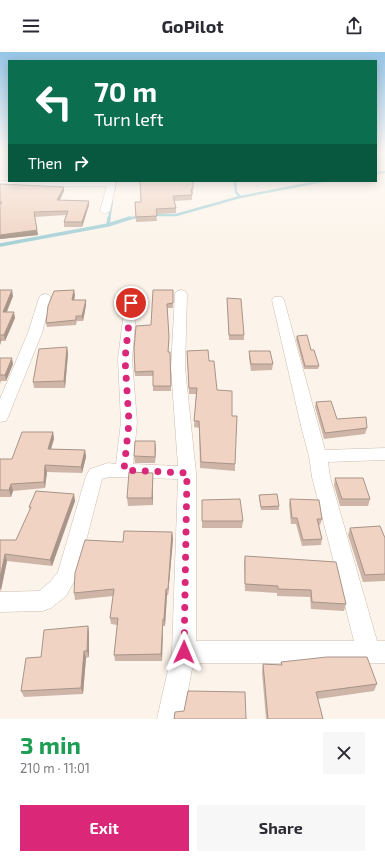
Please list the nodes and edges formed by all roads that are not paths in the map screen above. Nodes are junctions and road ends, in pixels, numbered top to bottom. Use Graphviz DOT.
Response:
graph roads {
  1 [pos="98,183"];
  2 [pos="112,183"];
  3 [pos="0,184"];
  4 [pos="105,211"];
  5 [pos="181,294"];
  6 [pos="44,298"];
  7 [pos="278,300"];
  8 [pos="131,303"];
  9 [pos="0,417"];
  10 [pos="385,454"];
  11 [pos="318,456"];
  12 [pos="124,470"];
  13 [pos="187,473"];
  14 [pos="1,604"];
  15 [pos="184,652"];
  16 [pos="377,652"];
  17 [pos="170,719"];
  1 -- 3 [label="street"];
  2 -- 4 [label="street"];
  5 -- 13 [label="street"];
  6 -- 9 [label="street"];
  7 -- 11 [label="street"];
  8 -- 12 [label="street"];
  10 -- 11 [label="street"];
  11 -- 16 [label="street"];
  12 -- 13 [label="street"];
  12 -- 14 [label="street"];
  13 -- 15 [label="street"];
  15 -- 16 [label="street"];
  15 -- 17 [label="street"];
}
